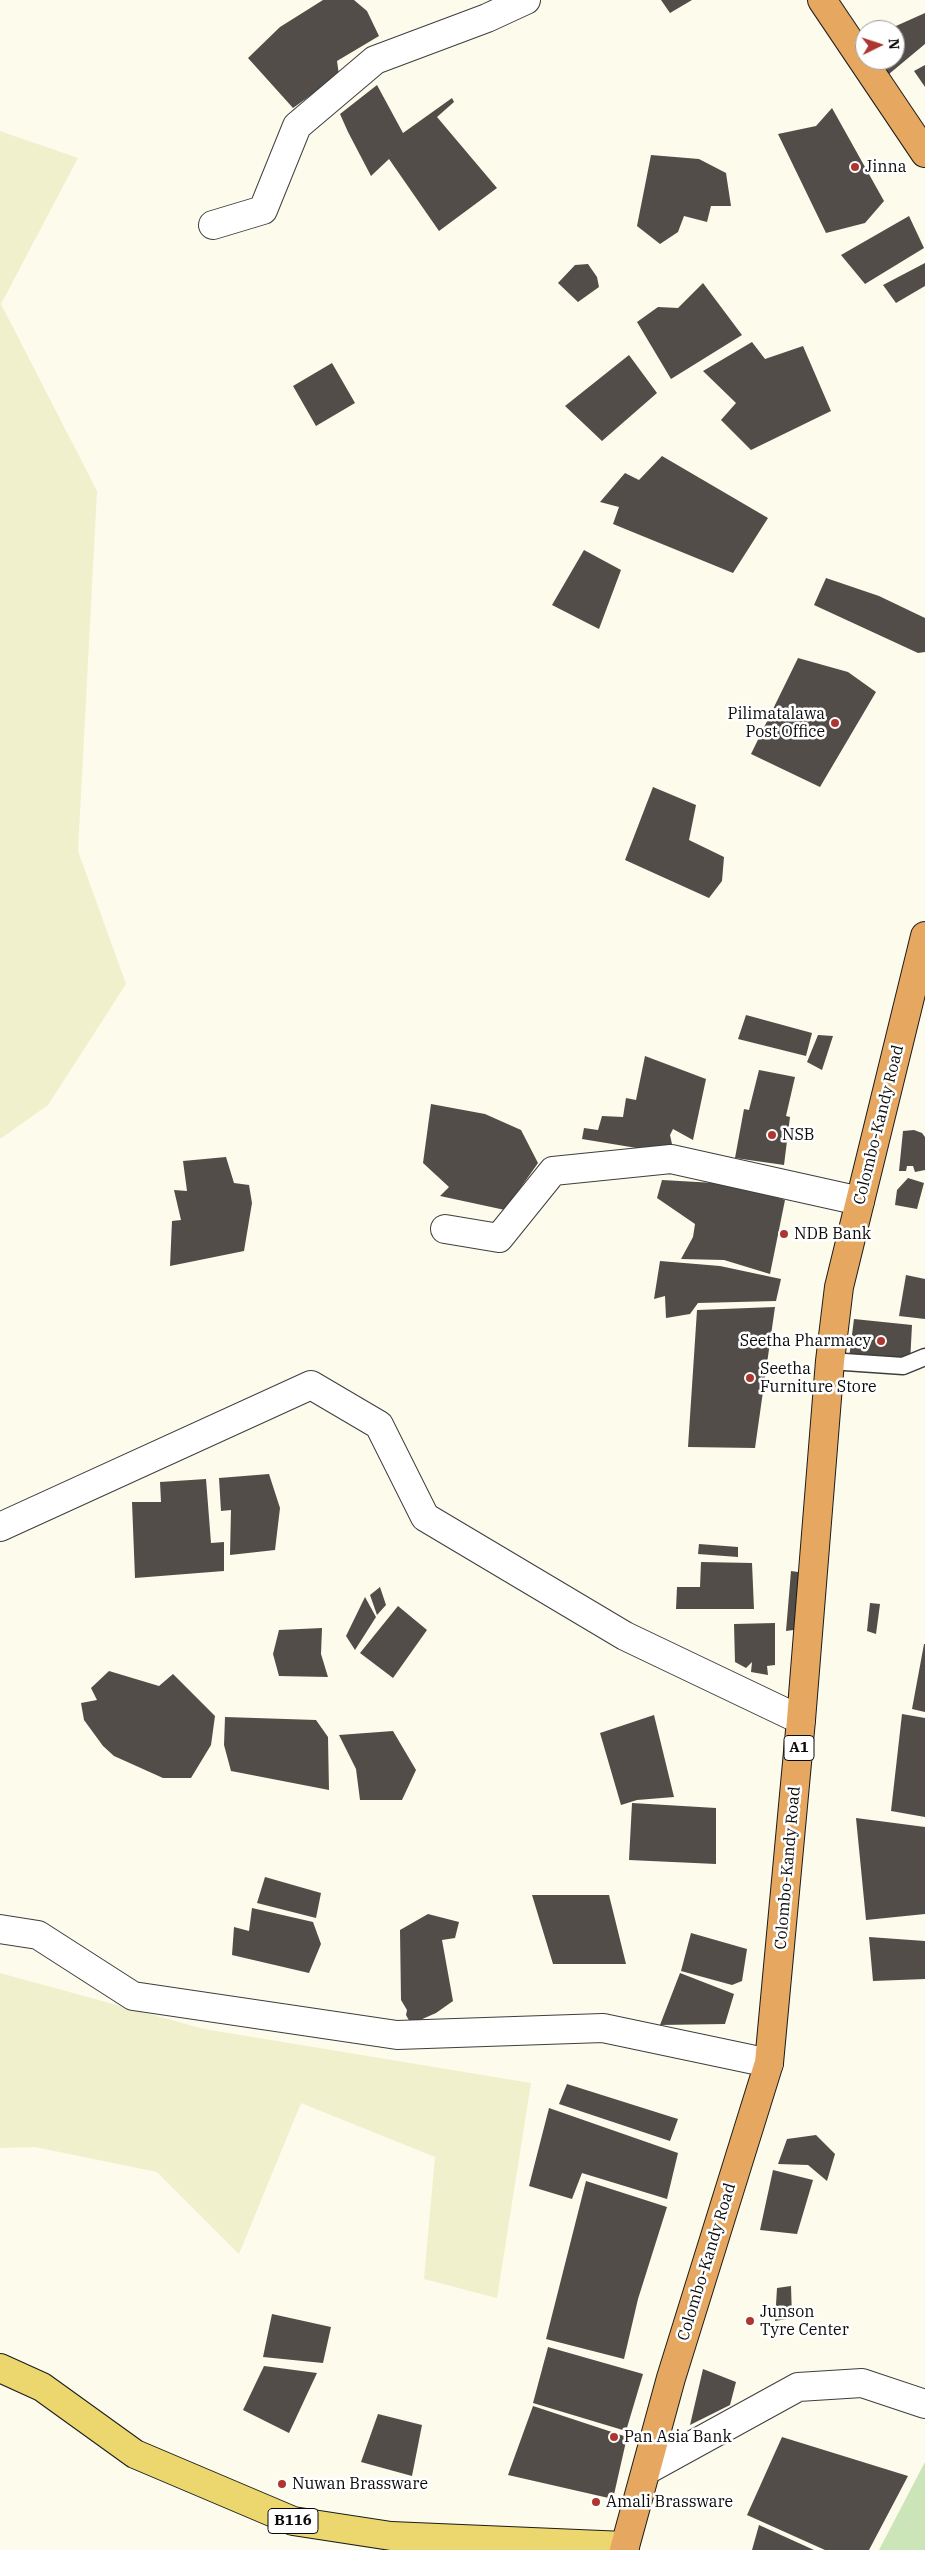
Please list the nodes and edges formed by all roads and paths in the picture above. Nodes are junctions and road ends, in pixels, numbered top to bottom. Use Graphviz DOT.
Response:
graph roads {
  1 [pos="526,0"];
  2 [pos="822,0"];
  3 [pos="925,153"];
  4 [pos="213,225"];
  5 [pos="925,936"];
  6 [pos="860,1201"];
  7 [pos="445,1229"];
  8 [pos="925,1357"];
  9 [pos="830,1361"];
  10 [pos="0,1527"];
  11 [pos="801,1720"];
  12 [pos="0,1929"];
  13 [pos="770,2063"];
  14 [pos="0,2368"];
  15 [pos="925,2404"];
  16 [pos="647,2470"];
  17 [pos="624,2548"];
  1 -- 4 [label="street"];
  2 -- 3 [label="highway"];
  5 -- 6 [label="highway, Colombo-Kandy Road / A1"];
  6 -- 7 [label="street"];
  6 -- 9 [label="highway, Colombo-Kandy Road / A1"];
  8 -- 9 [label="lane"];
  9 -- 11 [label="highway, Colombo-Kandy Road / A1"];
  10 -- 11 [label="street"];
  11 -- 13 [label="highway, Colombo-Kandy Road / A1"];
  12 -- 13 [label="street"];
  13 -- 16 [label="highway, Colombo-Kandy Road / A1"];
  14 -- 17 [label="main road, B116"];
  15 -- 16 [label="street"];
  16 -- 17 [label="highway, Colombo-Kandy Road / A1"];
}
